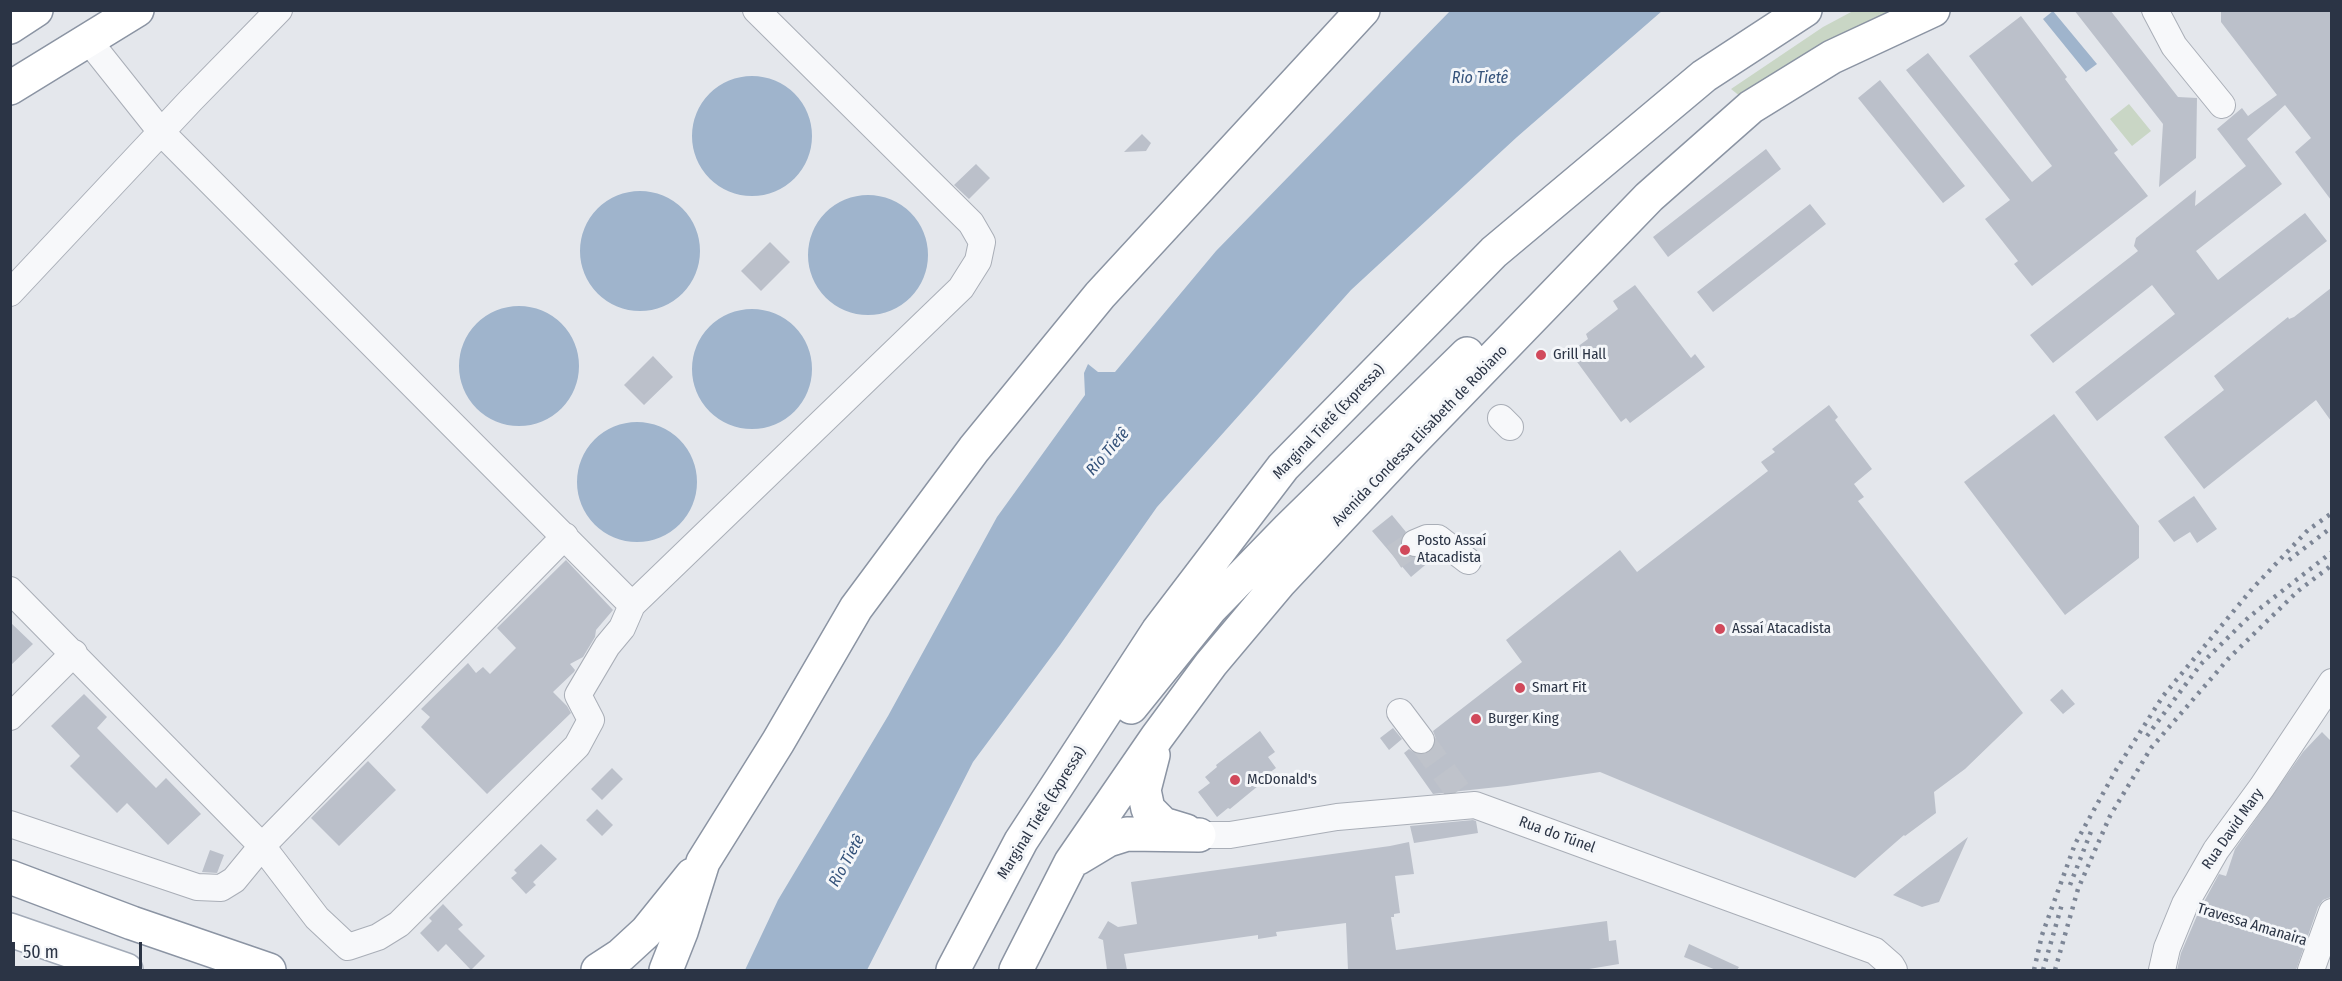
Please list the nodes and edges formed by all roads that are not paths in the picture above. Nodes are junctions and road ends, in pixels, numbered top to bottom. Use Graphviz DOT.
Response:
graph roads {
  1 [pos="36,10"];
  2 [pos="137,10"];
  3 [pos="279,10"];
  4 [pos="756,10"];
  5 [pos="1363,10"];
  6 [pos="1805,10"];
  7 [pos="1933,10"];
  8 [pos="2155,10"];
  9 [pos="10,27"];
  10 [pos="88,40"];
  11 [pos="10,88"];
  12 [pos="2222,105"];
  13 [pos="1750,107"];
  14 [pos="162,133"];
  15 [pos="10,293"];
  16 [pos="565,536"];
  17 [pos="1415,543"];
  18 [pos="1468,561"];
  19 [pos="10,590"];
  20 [pos="632,605"];
  21 [pos="74,653"];
  22 [pos="2328,695"];
  23 [pos="1400,712"];
  24 [pos="10,717"];
  25 [pos="1157,737"];
  26 [pos="1421,740"];
  27 [pos="10,824"];
  28 [pos="1199,835"];
  29 [pos="1022,841"];
  30 [pos="262,846"];
  31 [pos="703,862"];
  32 [pos="1071,862"];
  33 [pos="10,877"];
  34 [pos="2331,912"];
  35 [pos="10,930"];
  36 [pos="126,970"];
  37 [pos="269,970"];
  38 [pos="598,970"];
  39 [pos="666,970"];
  40 [pos="953,970"];
  41 [pos="1016,970"];
  42 [pos="1893,970"];
  43 [pos="2162,970"];
  44 [pos="2311,970"];
  1 -- 9 [label="main road"];
  2 -- 10 [label="main road"];
  3 -- 14 [label="street"];
  4 -- 20 [label="street"];
  5 -- 31 [label="main road"];
  6 -- 29 [label="main road, Marginal Tietê (Expressa)"];
  7 -- 13 [label="main road, Avenida Condessa Elisabeth de Robiano"];
  8 -- 12 [label="street"];
  10 -- 11 [label="main road"];
  10 -- 14 [label="street"];
  13 -- 25 [label="main road, Avenida Condessa Elisabeth de Robiano"];
  13 -- 29 [label="main road"];
  14 -- 15 [label="street"];
  14 -- 16 [label="street"];
  16 -- 20 [label="street"];
  16 -- 30 [label="street"];
  17 -- 18 [label="street"];
  19 -- 21 [label="street"];
  20 -- 30 [label="street"];
  21 -- 24 [label="street"];
  21 -- 30 [label="street"];
  22 -- 43 [label="street, Rua David Mary"];
  23 -- 26 [label="street"];
  25 -- 28 [label="main road"];
  25 -- 32 [label="main road, Avenida Condessa Elisabeth de Robiano"];
  27 -- 30 [label="street"];
  28 -- 32 [label="main road"];
  28 -- 42 [label="street, Rua do Túnel"];
  29 -- 40 [label="main road, Marginal Tietê (Expressa)"];
  31 -- 38 [label="main road"];
  31 -- 39 [label="main road"];
  32 -- 41 [label="main road, Avenida Condessa Elisabeth de Robiano"];
  33 -- 37 [label="main road"];
  34 -- 44 [label="street"];
  35 -- 36 [label="main road"];
}
